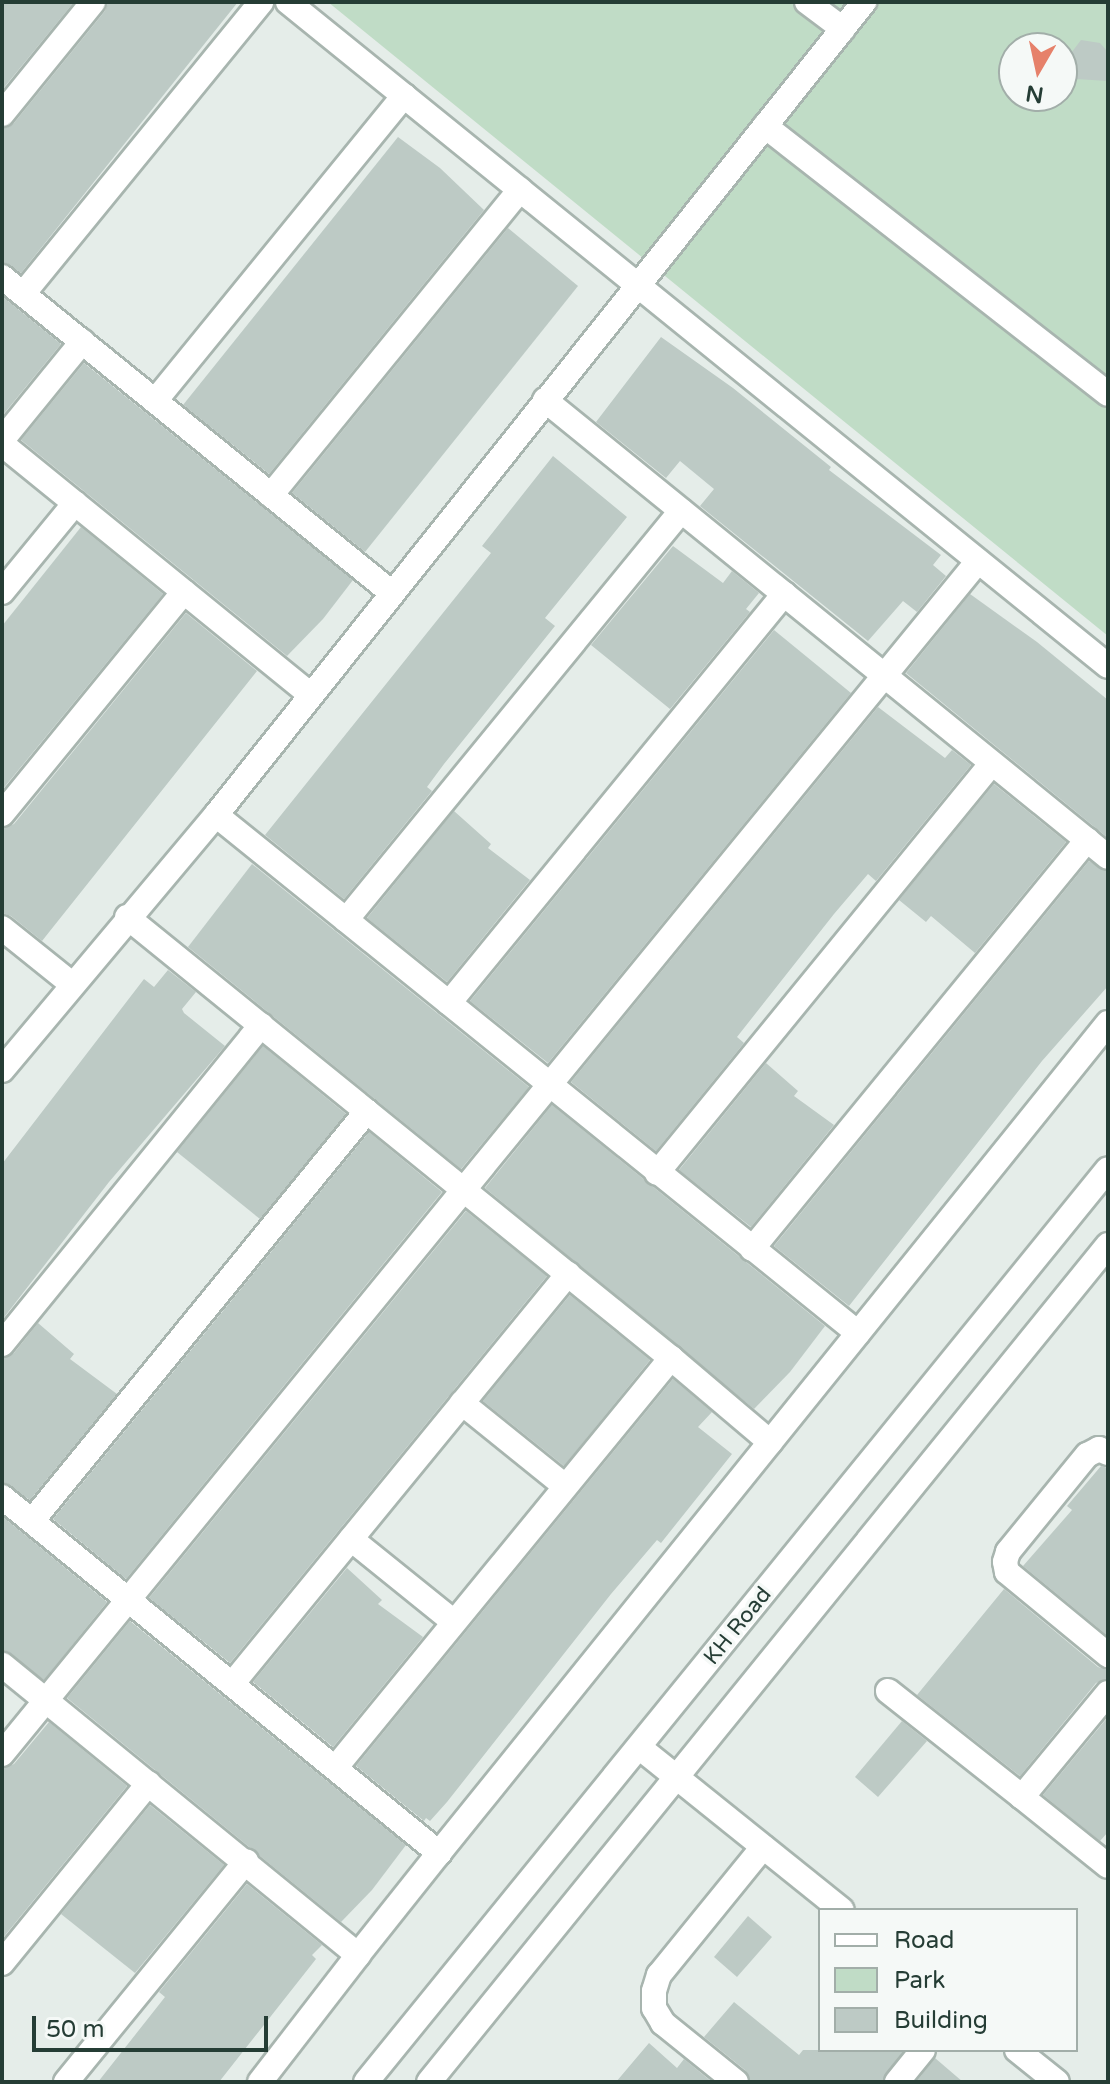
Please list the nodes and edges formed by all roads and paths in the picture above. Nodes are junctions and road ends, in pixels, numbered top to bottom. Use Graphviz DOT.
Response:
graph roads {
  1 [pos="93,2"];
  2 [pos="261,2"];
  3 [pos="288,2"];
  4 [pos="807,2"];
  5 [pos="864,2"];
  6 [pos="843,29"];
  7 [pos="404,96"];
  8 [pos="2,114"];
  9 [pos="765,126"];
  10 [pos="520,190"];
  11 [pos="2,277"];
  12 [pos="637,285"];
  13 [pos="23,294"];
  14 [pos="82,342"];
  15 [pos="1108,394"];
  16 [pos="545,400"];
  17 [pos="155,401"];
  18 [pos="2,442"];
  19 [pos="271,495"];
  20 [pos="75,503"];
  21 [pos="681,511"];
  22 [pos="978,561"];
  23 [pos="2,592"];
  24 [pos="184,592"];
  25 [pos="392,593"];
  26 [pos="784,594"];
  27 [pos="1108,666"];
  28 [pos="885,676"];
  29 [pos="311,695"];
  30 [pos="992,763"];
  31 [pos="2,814"];
  32 [pos="216,815"];
  33 [pos="1087,840"];
  34 [pos="1108,857"];
  35 [pos="127,917"];
  36 [pos="346,920"];
  37 [pos="2,928"];
  38 [pos="72,984"];
  39 [pos="449,1003"];
  40 [pos="1108,1023"];
  41 [pos="261,1025"];
  42 [pos="2,1070"];
  43 [pos="549,1085"];
  44 [pos="367,1111"];
  45 [pos="1108,1169"];
  46 [pos="657,1173"];
  47 [pos="464,1190"];
  48 [pos="1108,1245"];
  49 [pos="752,1249"];
  50 [pos="568,1274"];
  51 [pos="858,1333"];
  52 [pos="2,1344"];
  53 [pos="671,1358"];
  54 [pos="462,1403"];
  55 [pos="770,1442"];
  56 [pos="1108,1453"];
  57 [pos="565,1486"];
  58 [pos="2,1497"];
  59 [pos="32,1521"];
  60 [pos="351,1539"];
  61 [pos="129,1599"];
  62 [pos="454,1622"];
  63 [pos="1108,1655"];
  64 [pos="2,1665"];
  65 [pos="233,1683"];
  66 [pos="888,1691"];
  67 [pos="1108,1693"];
  68 [pos="46,1700"];
  69 [pos="639,1747"];
  70 [pos="2,1754"];
  71 [pos="336,1767"];
  72 [pos="677,1778"];
  73 [pos="149,1783"];
  74 [pos="1022,1797"];
  75 [pos="763,1847"];
  76 [pos="439,1853"];
  77 [pos="246,1861"];
  78 [pos="1108,1866"];
  79 [pos="839,1908"];
  80 [pos="358,1955"];
  81 [pos="2,1963"];
  82 [pos="921,2052"];
  83 [pos="1020,2052"];
  84 [pos="66,2082"];
  85 [pos="260,2082"];
  86 [pos="366,2082"];
  87 [pos="429,2082"];
  88 [pos="736,2082"];
  89 [pos="897,2082"];
  90 [pos="1057,2082"];
  1 -- 8 [label="street"];
  2 -- 13 [label="street"];
  3 -- 7 [label="street"];
  4 -- 6 [label="street"];
  5 -- 6 [label="street"];
  6 -- 9 [label="street"];
  7 -- 10 [label="street"];
  7 -- 17 [label="street"];
  9 -- 12 [label="street"];
  9 -- 15 [label="street"];
  10 -- 12 [label="street"];
  10 -- 19 [label="street"];
  11 -- 13 [label="street"];
  12 -- 16 [label="street"];
  12 -- 22 [label="street"];
  13 -- 14 [label="street"];
  14 -- 17 [label="street"];
  14 -- 18 [label="street"];
  16 -- 21 [label="street"];
  16 -- 25 [label="street"];
  17 -- 19 [label="street"];
  18 -- 20 [label="street"];
  19 -- 25 [label="street"];
  20 -- 23 [label="street"];
  20 -- 24 [label="street"];
  21 -- 26 [label="street"];
  21 -- 36 [label="street"];
  22 -- 27 [label="street"];
  22 -- 28 [label="street"];
  24 -- 29 [label="street"];
  24 -- 31 [label="street"];
  25 -- 29 [label="street"];
  26 -- 28 [label="street"];
  26 -- 39 [label="street"];
  28 -- 30 [label="street"];
  28 -- 43 [label="street"];
  29 -- 32 [label="street"];
  30 -- 33 [label="street"];
  30 -- 46 [label="street"];
  32 -- 35 [label="street"];
  32 -- 36 [label="street"];
  33 -- 34 [label="street"];
  33 -- 49 [label="street"];
  35 -- 38 [label="street"];
  35 -- 41 [label="street"];
  36 -- 39 [label="street"];
  37 -- 38 [label="street"];
  38 -- 42 [label="street"];
  39 -- 43 [label="street"];
  40 -- 51 [label="street"];
  41 -- 44 [label="street"];
  41 -- 52 [label="street"];
  43 -- 46 [label="street"];
  43 -- 47 [label="street"];
  44 -- 47 [label="street"];
  44 -- 59 [label="street"];
  45 -- 69 [label="street, KH Road"];
  46 -- 49 [label="street"];
  47 -- 50 [label="street"];
  47 -- 61 [label="street"];
  48 -- 72 [label="street"];
  49 -- 51 [label="street"];
  50 -- 53 [label="street"];
  50 -- 54 [label="street"];
  51 -- 55 [label="street"];
  53 -- 55 [label="street"];
  53 -- 57 [label="street"];
  54 -- 57 [label="street"];
  54 -- 60 [label="street"];
  55 -- 76 [label="street"];
  56 -- 63 [label="street"];
  57 -- 62 [label="street"];
  58 -- 59 [label="street"];
  59 -- 61 [label="street"];
  60 -- 62 [label="street"];
  60 -- 65 [label="street"];
  61 -- 65 [label="street"];
  61 -- 68 [label="street"];
  62 -- 71 [label="street"];
  64 -- 68 [label="street"];
  65 -- 71 [label="street"];
  66 -- 74 [label="street"];
  67 -- 74 [label="street"];
  68 -- 70 [label="street"];
  68 -- 73 [label="street"];
  69 -- 72 [label="street"];
  69 -- 86 [label="street, KH Road"];
  71 -- 76 [label="street"];
  72 -- 75 [label="street"];
  72 -- 87 [label="street"];
  73 -- 77 [label="street"];
  73 -- 81 [label="street"];
  74 -- 78 [label="street"];
  75 -- 79 [label="street"];
  75 -- 88 [label="street"];
  76 -- 80 [label="street"];
  77 -- 80 [label="street"];
  77 -- 84 [label="street"];
  80 -- 85 [label="street"];
  82 -- 89 [label="street"];
  83 -- 90 [label="street"];
}
